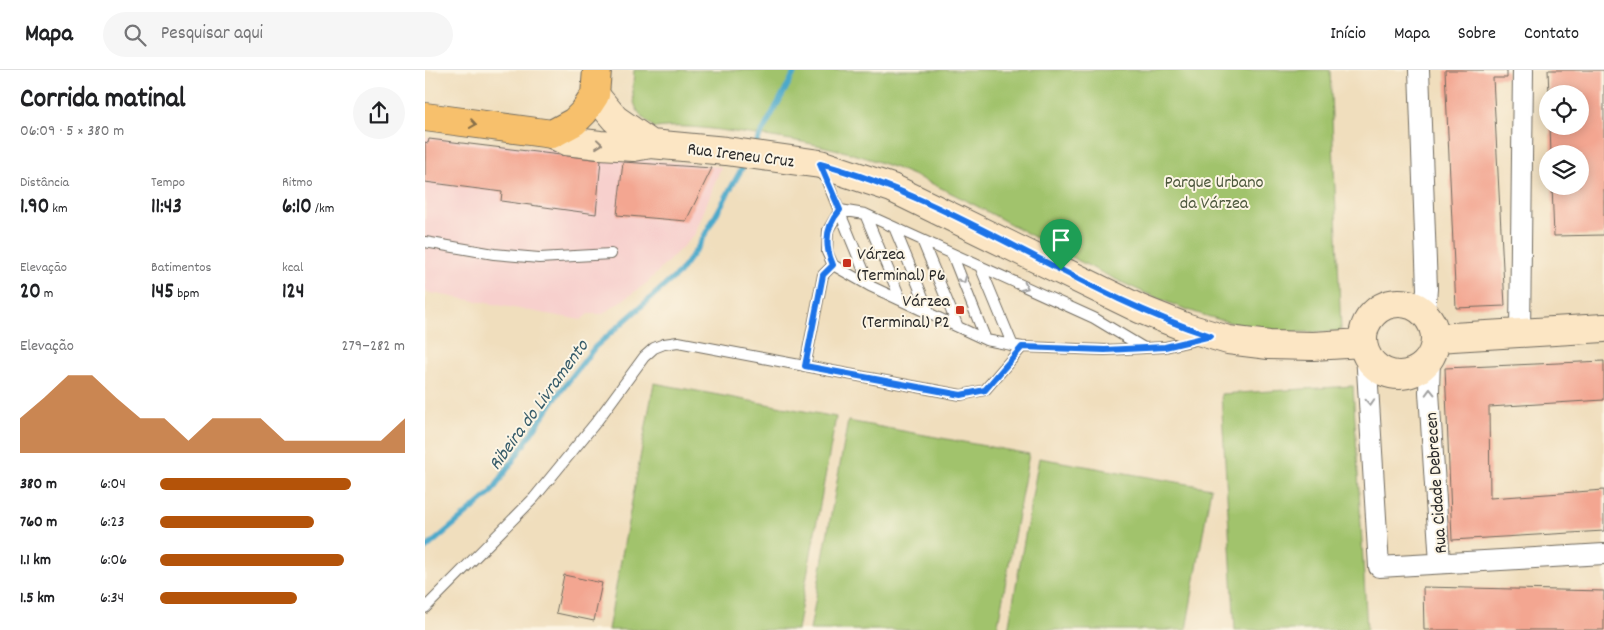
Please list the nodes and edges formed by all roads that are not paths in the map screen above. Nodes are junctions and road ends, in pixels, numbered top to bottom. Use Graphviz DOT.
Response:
graph roads {
  1 [pos="1419,70"];
  2 [pos="1523,70"];
  3 [pos="596,82"];
  4 [pos="425,117"];
  5 [pos="552,134"];
  6 [pos="651,144"];
  7 [pos="820,164"];
  8 [pos="840,210"];
  9 [pos="865,214"];
  10 [pos="894,227"];
  11 [pos="922,240"];
  12 [pos="425,242"];
  13 [pos="611,254"];
  14 [pos="952,254"];
  15 [pos="833,265"];
  16 [pos="980,266"];
  17 [pos="869,286"];
  18 [pos="901,300"];
  19 [pos="930,314"];
  20 [pos="1425,314"];
  21 [pos="958,327"];
  22 [pos="1604,328"];
  23 [pos="1520,333"];
  24 [pos="1211,336"];
  25 [pos="986,340"];
  26 [pos="1017,347"];
  27 [pos="1144,348"];
  28 [pos="1365,348"];
  29 [pos="1433,349"];
  30 [pos="805,366"];
  31 [pos="1604,554"];
  32 [pos="1440,563"];
  33 [pos="425,608"];
  1 -- 20 [label="street"];
  2 -- 23 [label="street"];
  3 -- 5 [label="main road"];
  3 -- 6 [label="street, Rua Ireneu Cruz"];
  4 -- 5 [label="main road, one-way"];
  5 -- 6 [label="street, Rua Ireneu Cruz, one-way"];
  6 -- 7 [label="street, Rua Ireneu Cruz"];
  7 -- 8 [label="lane"];
  7 -- 24 [label="street, Rua Ireneu Cruz"];
  8 -- 9 [label="lane"];
  8 -- 15 [label="lane"];
  8 -- 17 [label="lane"];
  9 -- 10 [label="lane"];
  9 -- 18 [label="lane"];
  10 -- 11 [label="lane"];
  10 -- 19 [label="lane"];
  11 -- 14 [label="lane"];
  11 -- 21 [label="lane"];
  12 -- 13 [label="lane"];
  14 -- 16 [label="lane"];
  14 -- 25 [label="lane, one-way"];
  15 -- 17 [label="lane"];
  15 -- 30 [label="lane"];
  16 -- 26 [label="lane"];
  16 -- 27 [label="lane, one-way"];
  17 -- 18 [label="lane"];
  18 -- 19 [label="lane"];
  19 -- 21 [label="lane"];
  20 -- 28 [label="street"];
  20 -- 29 [label="street"];
  21 -- 25 [label="lane"];
  22 -- 23 [label="street"];
  23 -- 29 [label="street"];
  24 -- 27 [label="lane"];
  24 -- 28 [label="street, Rua Ireneu Cruz"];
  25 -- 26 [label="lane"];
  26 -- 27 [label="lane"];
  26 -- 30 [label="lane"];
  28 -- 29 [label="street"];
  28 -- 32 [label="street, one-way"];
  32 -- 29 [label="street, Rua Cidade Debrecen, one-way"];
  30 -- 33 [label="lane"];
  31 -- 32 [label="street, Rua Cidade Debrecen"];
}
